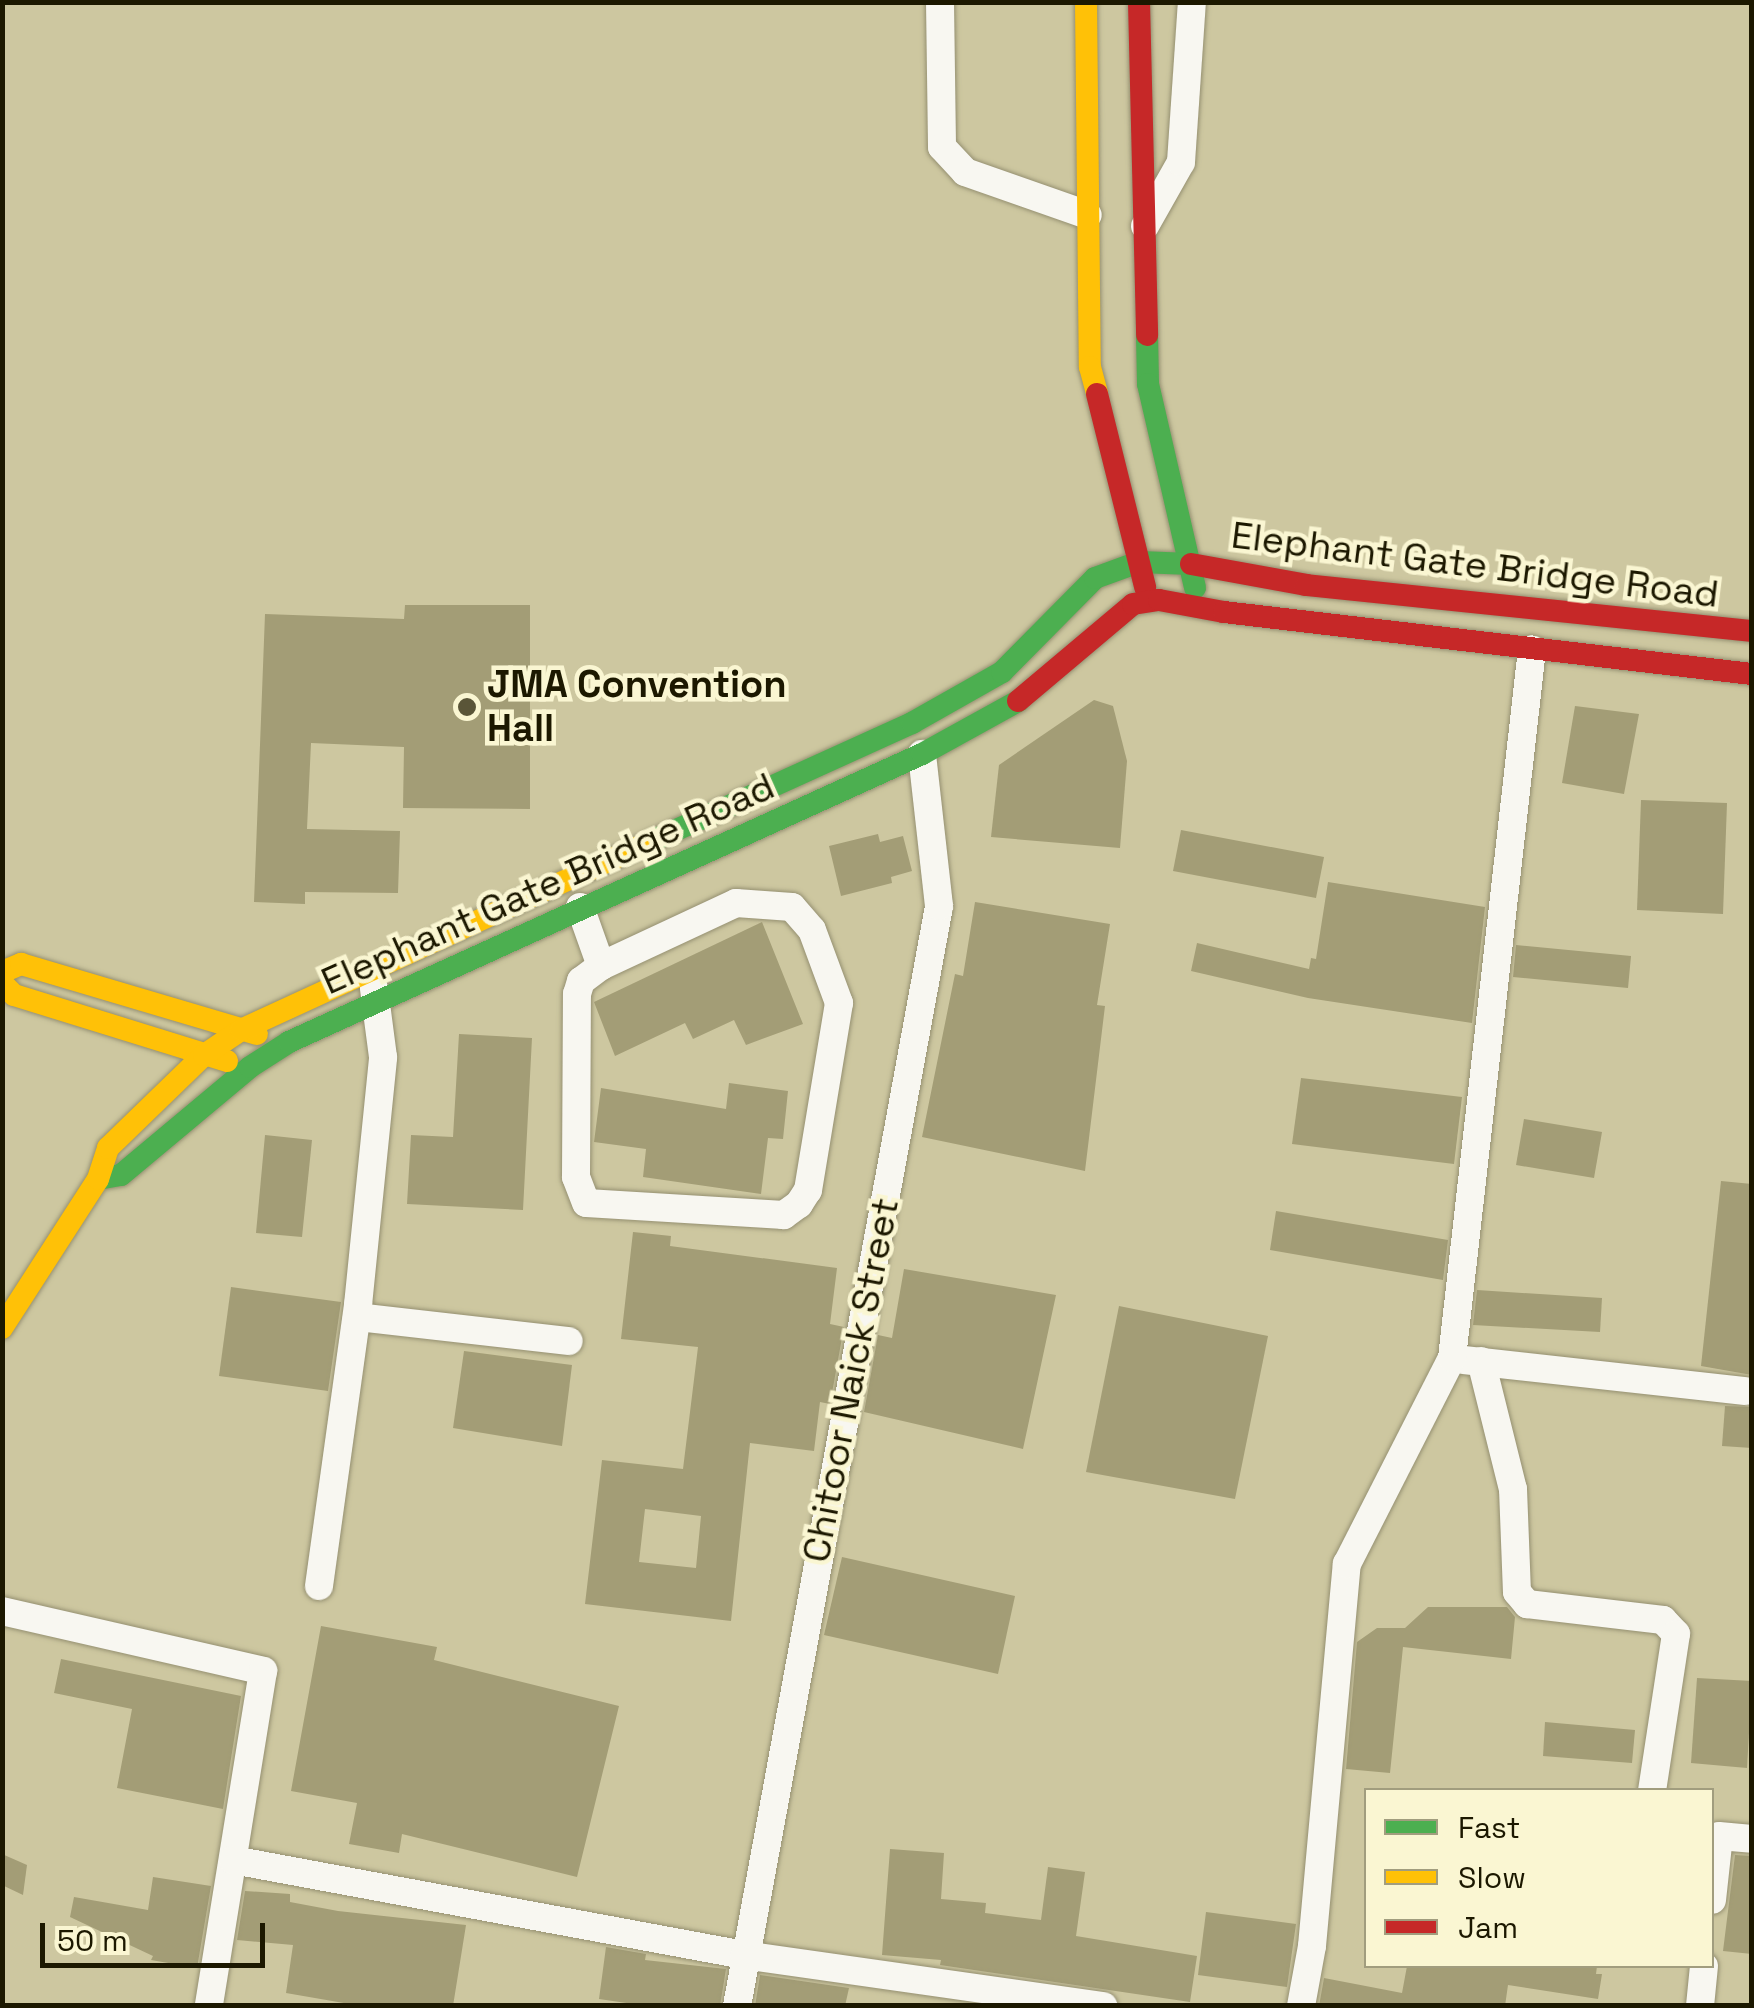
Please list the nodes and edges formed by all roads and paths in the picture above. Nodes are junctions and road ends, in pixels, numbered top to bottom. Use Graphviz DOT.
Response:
graph roads {
  1 [pos="940,2"];
  2 [pos="1086,2"];
  3 [pos="1139,2"];
  4 [pos="1192,2"];
  5 [pos="1088,216"];
  6 [pos="1144,227"];
  7 [pos="1171,483"];
  8 [pos="1138,562"];
  9 [pos="1190,564"];
  10 [pos="1215,568"];
  11 [pos="1148,600"];
  12 [pos="1200,607"];
  13 [pos="1752,632"];
  14 [pos="1532,649"];
  15 [pos="1752,674"];
  16 [pos="922,754"];
  17 [pos="580,907"];
  18 [pos="601,966"];
  19 [pos="371,968"];
  20 [pos="2,972"];
  21 [pos="2,982"];
  22 [pos="375,999"];
  23 [pos="241,1030"];
  24 [pos="289,1042"];
  25 [pos="204,1055"];
  26 [pos="250,1067"];
  27 [pos="98,1179"];
  28 [pos="357,1317"];
  29 [pos="2,1328"];
  30 [pos="569,1341"];
  31 [pos="1466,1360"];
  32 [pos="1745,1392"];
  33 [pos="319,1586"];
  34 [pos="2,1611"];
  35 [pos="1652,1788"];
  36 [pos="1752,1839"];
  37 [pos="233,1860"];
  38 [pos="1714,1879"];
  39 [pos="744,1955"];
  40 [pos="1704,1968"];
  41 [pos="209,2006"];
  42 [pos="736,2006"];
  43 [pos="1103,2006"];
  44 [pos="1300,2006"];
  45 [pos="1700,2006"];
  1 -- 5 [label="street"];
  2 -- 5 [label="main road"];
  3 -- 6 [label="main road, Elephant Gate Bridge Road"];
  4 -- 6 [label="street"];
  5 -- 8 [label="main road"];
  6 -- 7 [label="main road, Elephant Gate Bridge Road"];
  7 -- 9 [label="main road, Elephant Gate Bridge Road"];
  7 -- 10 [label="main road"];
  8 -- 9 [label="main road, Elephant Gate Bridge Road"];
  8 -- 11 [label="main road"];
  8 -- 19 [label="main road"];
  9 -- 10 [label="main road, Elephant Gate Bridge Road"];
  9 -- 12 [label="main road, Elephant Gate Bridge Road"];
  10 -- 13 [label="main road, Elephant Gate Bridge Road"];
  11 -- 12 [label="main road, Elephant Gate Bridge Road"];
  11 -- 16 [label="main road, Elephant Gate Bridge Road"];
  12 -- 14 [label="main road, Elephant Gate Bridge Road"];
  14 -- 15 [label="main road, Elephant Gate Bridge Road"];
  14 -- 31 [label="street"];
  16 -- 17 [label="main road, Elephant Gate Bridge Road"];
  16 -- 39 [label="street, Chitoor Naick Street"];
  17 -- 18 [label="street"];
  17 -- 22 [label="main road, Elephant Gate Bridge Road"];
  18 -- 18 [label="street"];
  19 -- 22 [label="street"];
  19 -- 23 [label="main road"];
  20 -- 23 [label="main road"];
  21 -- 25 [label="main road"];
  22 -- 24 [label="main road, Elephant Gate Bridge Road"];
  22 -- 28 [label="street"];
  23 -- 24 [label="main road"];
  23 -- 25 [label="main road"];
  24 -- 26 [label="main road, Elephant Gate Bridge Road"];
  25 -- 26 [label="main road"];
  25 -- 27 [label="main road"];
  26 -- 27 [label="main road, Elephant Gate Bridge Road"];
  27 -- 29 [label="main road"];
  28 -- 30 [label="street"];
  28 -- 33 [label="street"];
  31 -- 32 [label="street"];
  31 -- 35 [label="street"];
  31 -- 44 [label="street"];
  34 -- 37 [label="street"];
  36 -- 38 [label="street"];
  37 -- 39 [label="street"];
  37 -- 41 [label="street"];
  39 -- 42 [label="street, Chitoor Naick Street"];
  39 -- 43 [label="street"];
  40 -- 45 [label="street"];
}
